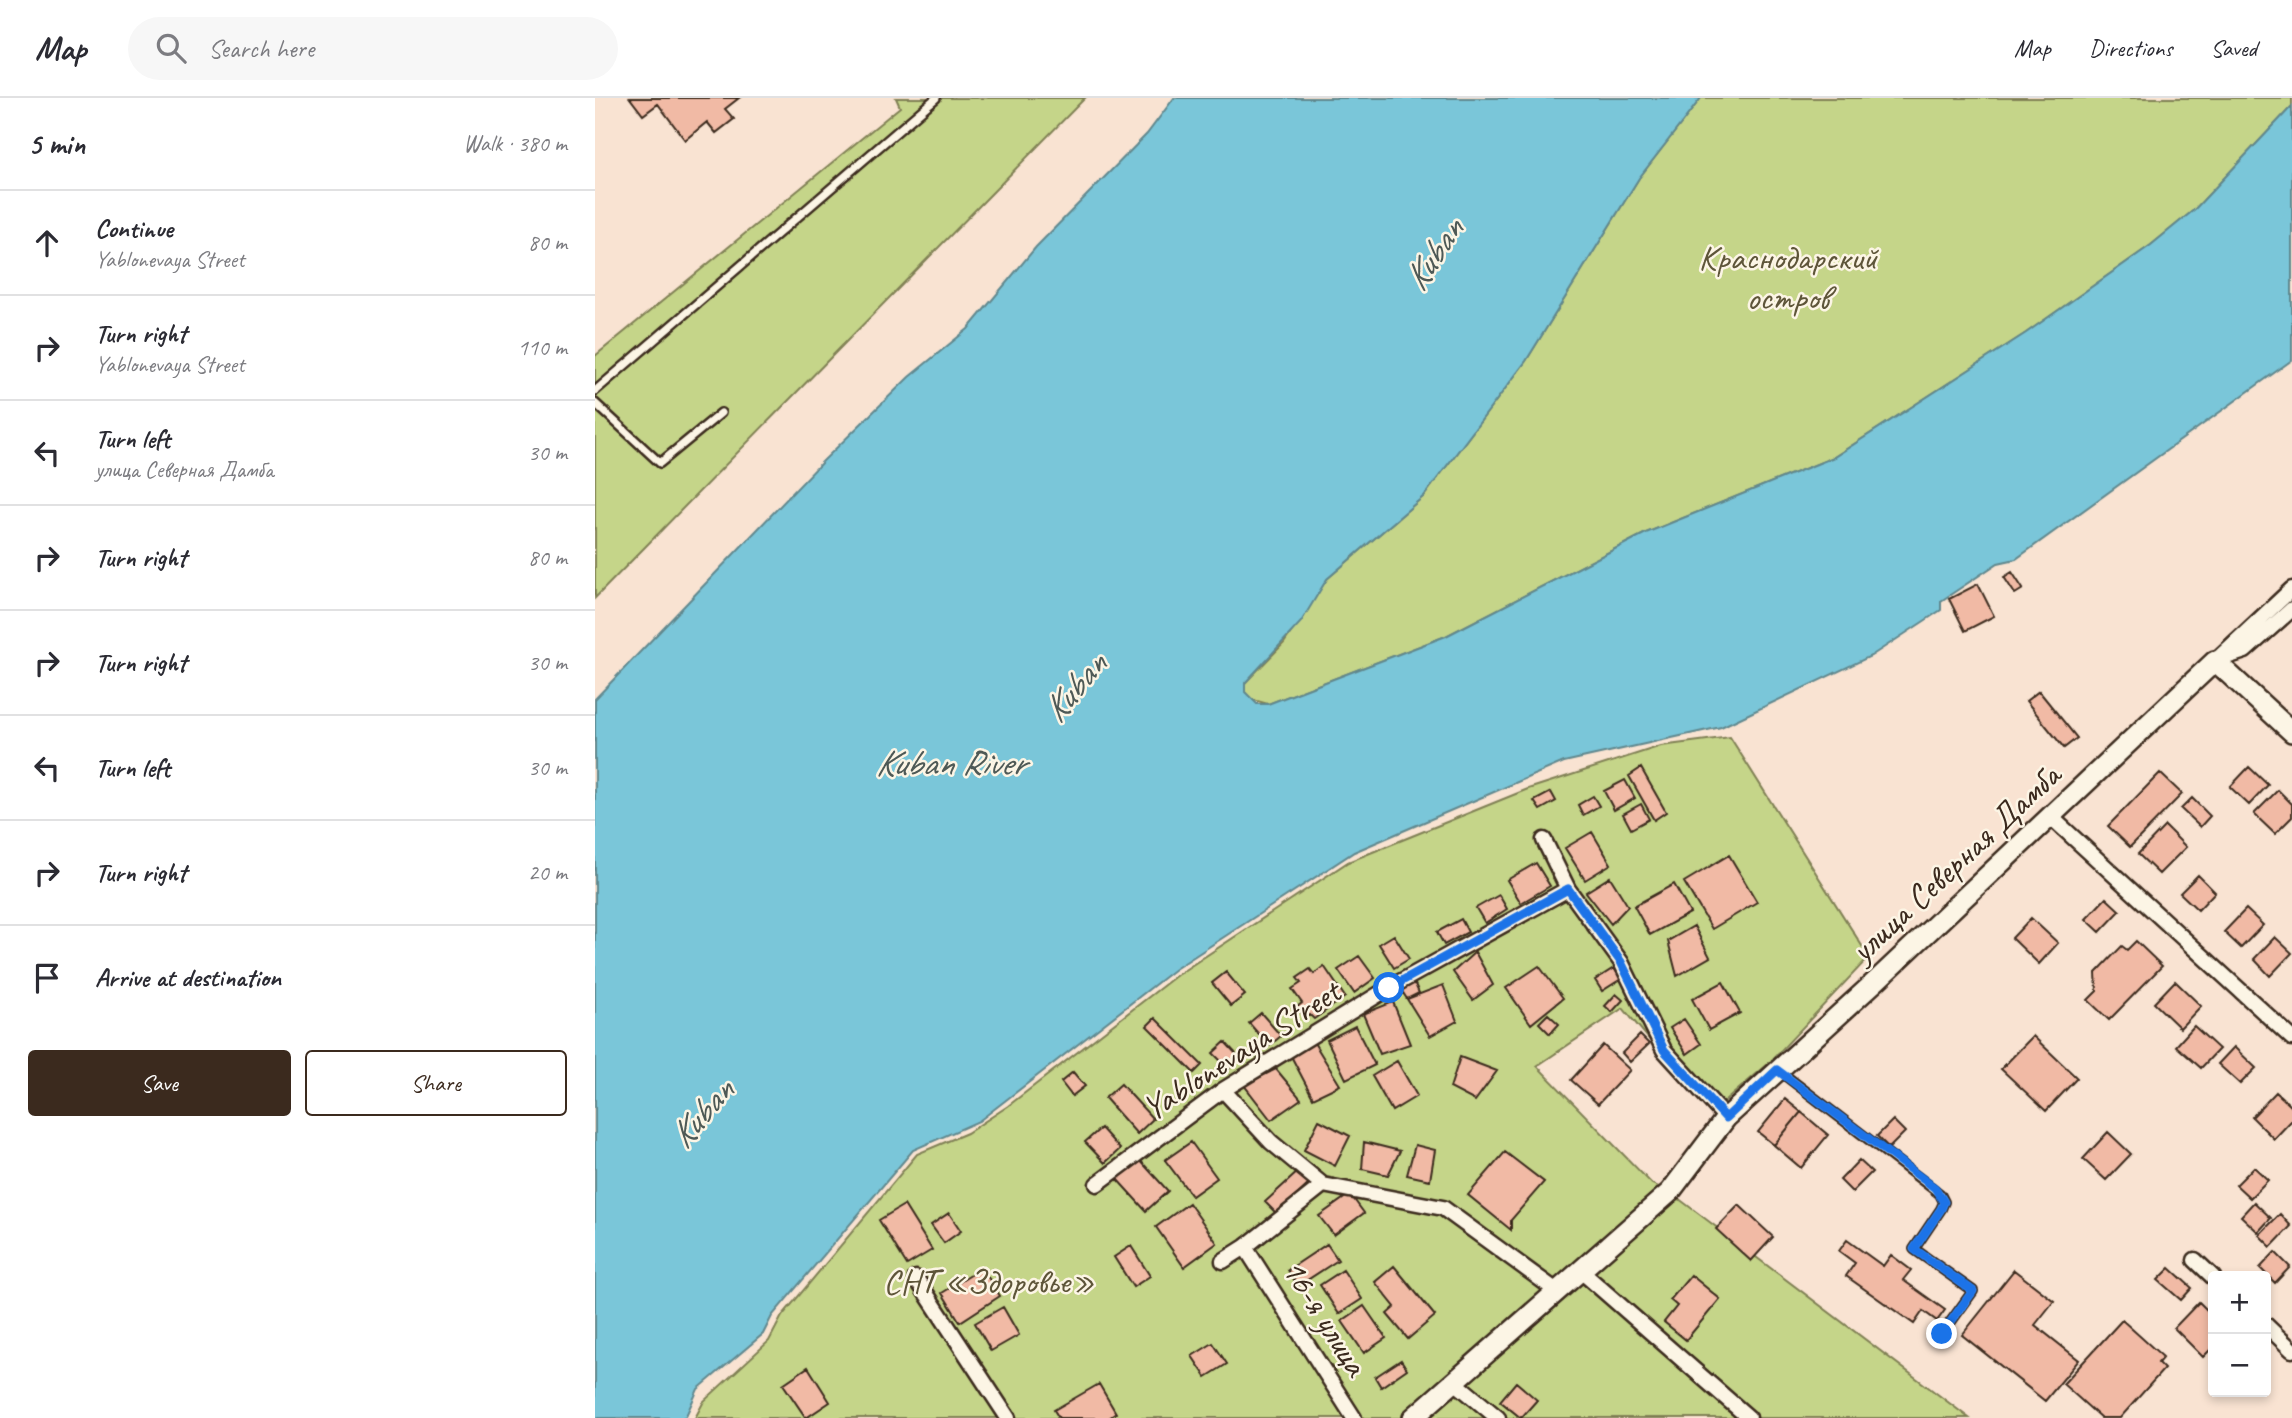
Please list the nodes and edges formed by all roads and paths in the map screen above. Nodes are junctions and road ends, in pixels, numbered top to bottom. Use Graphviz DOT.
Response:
graph roads {
  1 [pos="936,98"];
  2 [pos="595,391"];
  3 [pos="595,403"];
  4 [pos="721,413"];
  5 [pos="2292,589"];
  6 [pos="2292,609"];
  7 [pos="2215,661"];
  8 [pos="2292,732"];
  9 [pos="2051,817"];
  10 [pos="1544,840"];
  11 [pos="1568,889"];
  12 [pos="2292,1038"];
  13 [pos="1777,1070"];
  14 [pos="1223,1090"];
  15 [pos="1726,1118"];
  16 [pos="1097,1184"];
  17 [pos="1322,1185"];
  18 [pos="1245,1247"];
  19 [pos="2195,1260"];
  20 [pos="1223,1261"];
  21 [pos="1582,1272"];
  22 [pos="2208,1272"];
  23 [pos="916,1278"];
  24 [pos="1558,1292"];
  25 [pos="2271,1330"];
  26 [pos="1942,1334"];
  27 [pos="2292,1350"];
  28 [pos="1456,1382"];
  29 [pos="1008,1418"];
  30 [pos="1354,1418"];
  31 [pos="1413,1418"];
  32 [pos="1498,1418"];
  33 [pos="1749,1418"];
  1 -- 2 [label="lane"];
  3 -- 4 [label="lane"];
  5 -- 7 [label="street, улица Северная Дамба"];
  6 -- 7 [label="street"];
  7 -- 8 [label="street"];
  7 -- 9 [label="street, улица Северная Дамба"];
  9 -- 12 [label="street"];
  9 -- 13 [label="street, улица Северная Дамба"];
  10 -- 11 [label="street"];
  11 -- 14 [label="street, Yablonevaya Street"];
  11 -- 15 [label="street"];
  13 -- 15 [label="street, улица Северная Дамба"];
  13 -- 26 [label="lane"];
  14 -- 16 [label="street, Yablonevaya Street"];
  14 -- 17 [label="street"];
  15 -- 21 [label="street, улица Северная Дамба"];
  17 -- 18 [label="street"];
  17 -- 24 [label="street"];
  18 -- 20 [label="street"];
  18 -- 30 [label="street, 16-я улица"];
  19 -- 22 [label="street"];
  21 -- 24 [label="street, улица Северная Дамба"];
  21 -- 33 [label="street"];
  23 -- 29 [label="street"];
  24 -- 28 [label="street, улица Северная Дамба"];
  25 -- 27 [label="street"];
  28 -- 31 [label="street, улица Северная Дамба"];
  28 -- 32 [label="street"];
}
